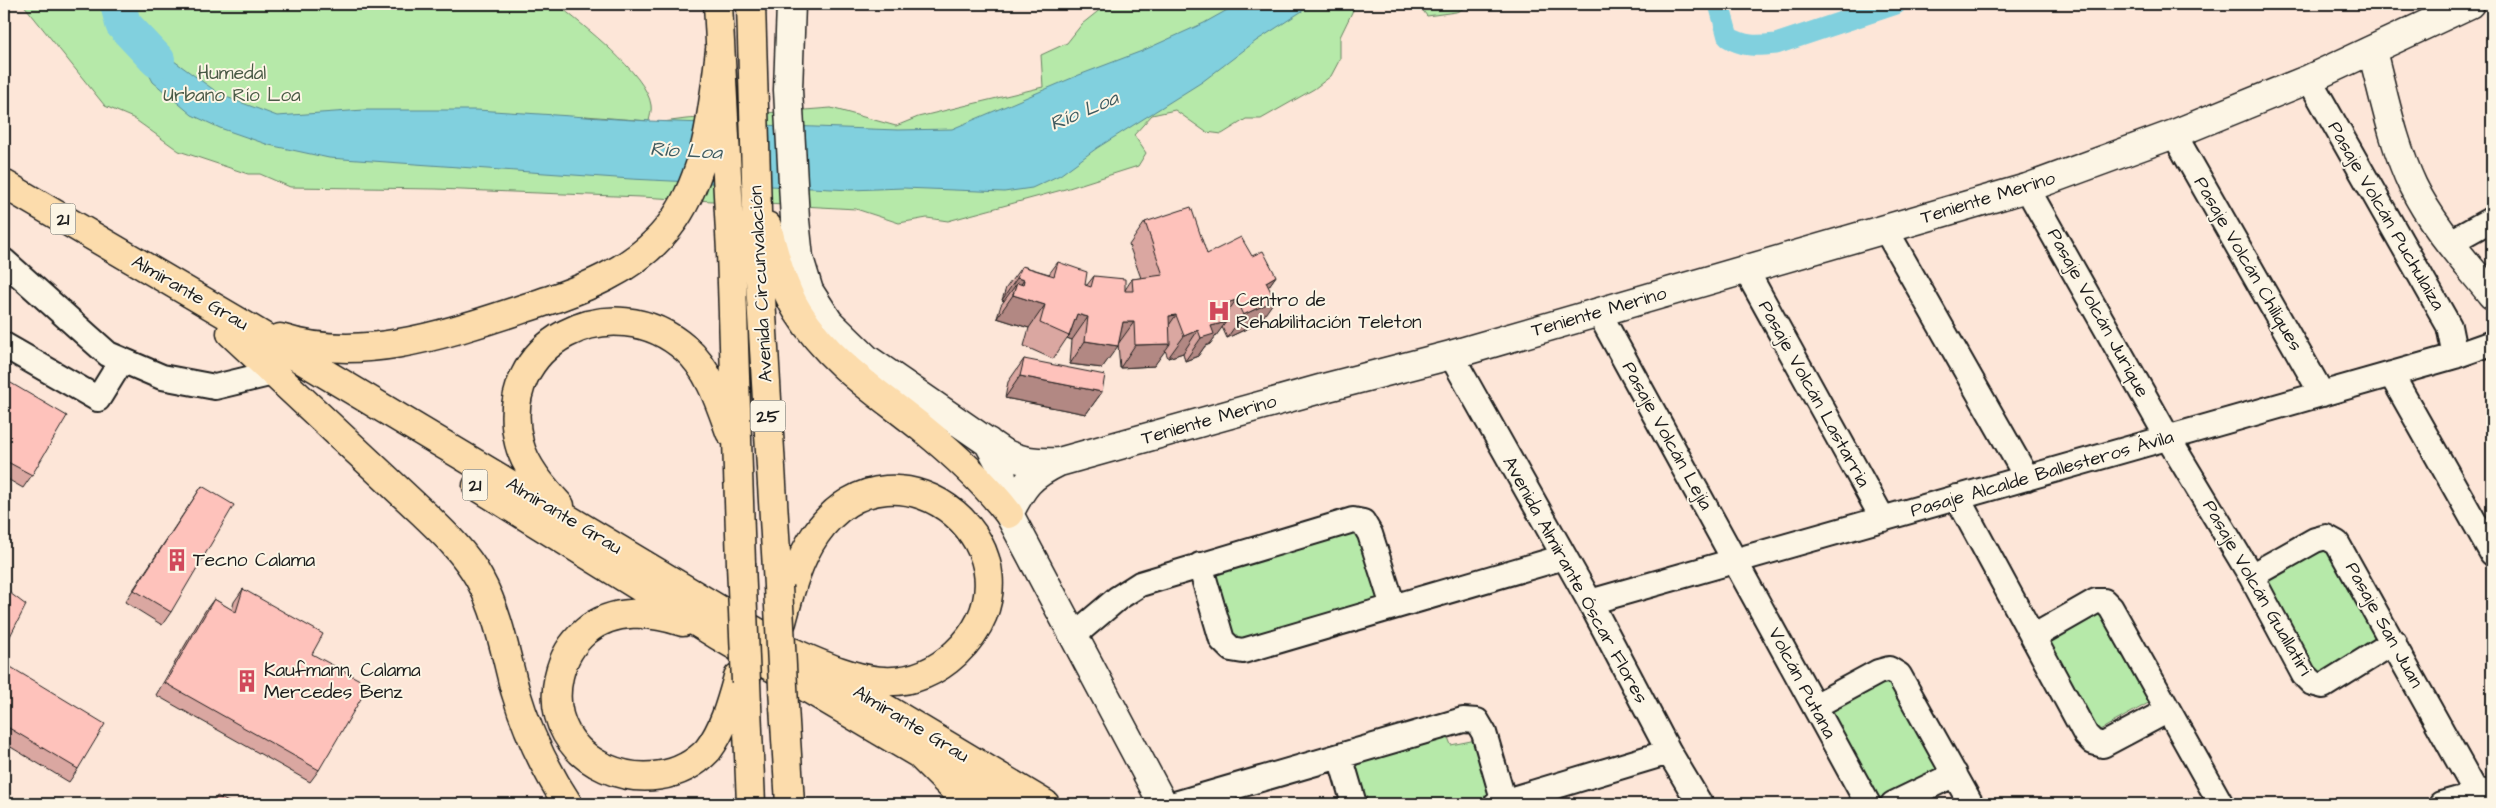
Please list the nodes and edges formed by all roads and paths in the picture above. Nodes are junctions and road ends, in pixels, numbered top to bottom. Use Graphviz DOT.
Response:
graph roads {
  1 [pos="718,4"];
  2 [pos="751,4"];
  3 [pos="791,4"];
  4 [pos="2470,4"];
  5 [pos="2372,50"];
  6 [pos="2309,79"];
  7 [pos="719,97"];
  8 [pos="2174,134"];
  9 [pos="4,184"];
  10 [pos="2027,188"];
  11 [pos="2492,219"];
  12 [pos="1886,230"];
  13 [pos="2450,243"];
  14 [pos="777,248"];
  15 [pos="7,270"];
  16 [pos="1746,270"];
  17 [pos="2492,294"];
  18 [pos="1598,312"];
  19 [pos="235,327"];
  20 [pos="2492,343"];
  21 [pos="4,345"];
  22 [pos="1451,355"];
  23 [pos="2455,356"];
  24 [pos="122,360"];
  25 [pos="273,373"];
  26 [pos="2391,374"];
  27 [pos="2322,394"];
  28 [pos="2168,438"];
  29 [pos="988,442"];
  30 [pos="1060,462"];
  31 [pos="738,464"];
  32 [pos="2027,478"];
  33 [pos="1957,497"];
  34 [pos="1009,514"];
  35 [pos="1883,518"];
  36 [pos="578,525"];
  37 [pos="2492,553"];
  38 [pos="1564,557"];
  39 [pos="1736,561"];
  40 [pos="1200,565"];
  41 [pos="2251,576"];
  42 [pos="783,590"];
  43 [pos="1590,602"];
  44 [pos="1393,606"];
  45 [pos="719,636"];
  46 [pos="1073,636"];
  47 [pos="2034,637"];
  48 [pos="782,639"];
  49 [pos="2394,642"];
  50 [pos="742,680"];
  51 [pos="1815,706"];
  52 [pos="2168,711"];
  53 [pos="1669,752"];
  54 [pos="919,754"];
  55 [pos="1340,756"];
  56 [pos="1955,774"];
  57 [pos="2485,792"];
  58 [pos="1500,803"];
  59 [pos="568,804"];
  60 [pos="751,804"];
  61 [pos="790,804"];
  62 [pos="968,804"];
  63 [pos="1003,804"];
  64 [pos="1045,804"];
  65 [pos="1163,804"];
  66 [pos="1175,804"];
  67 [pos="1354,804"];
  68 [pos="1700,804"];
  69 [pos="1868,804"];
  70 [pos="1894,804"];
  71 [pos="1971,804"];
  72 [pos="2221,804"];
  73 [pos="2441,804"];
  1 -- 7 [label="main road, Avenida Circunvalación / 25"];
  2 -- 14 [label="main road, Avenida Circunvalación / 25"];
  3 -- 14 [label="street, Teniente Merino"];
  4 -- 5 [label="street, Teniente Merino"];
  5 -- 6 [label="street, Teniente Merino"];
  5 -- 13 [label="street"];
  6 -- 8 [label="street, Teniente Merino"];
  6 -- 23 [label="street, Pasaje Volcán Puchulaiza"];
  7 -- 19 [label="main road"];
  7 -- 31 [label="main road, Avenida Circunvalación / 25"];
  8 -- 10 [label="street, Teniente Merino"];
  8 -- 27 [label="street, Pasaje Volcán Chiliques"];
  9 -- 19 [label="main road, Almirante Grau / 21"];
  10 -- 12 [label="street, Teniente Merino"];
  10 -- 28 [label="street, Pasaje Volcán Jurique"];
  11 -- 13 [label="street"];
  12 -- 16 [label="street, Teniente Merino"];
  12 -- 32 [label="street"];
  13 -- 17 [label="street"];
  14 -- 29 [label="street, Teniente Merino"];
  14 -- 34 [label="main road"];
  14 -- 42 [label="main road, Avenida Circunvalación / 25"];
  15 -- 24 [label="street"];
  16 -- 18 [label="street, Teniente Merino"];
  16 -- 35 [label="street, Pasaje Volcán Lastarria"];
  18 -- 22 [label="street, Teniente Merino"];
  18 -- 39 [label="street, Pasaje Volcán Lejía"];
  19 -- 25 [label="main road"];
  19 -- 36 [label="main road, Almirante Grau / 21"];
  19 -- 45 [label="main road, Almirante Grau / 21"];
  20 -- 23 [label="street, Pasaje Alcalde Ballesteros Ávila"];
  21 -- 24 [label="street"];
  22 -- 30 [label="street, Teniente Merino"];
  22 -- 38 [label="street, Avenida Almirante Óscar Flores"];
  23 -- 26 [label="street, Pasaje Alcalde Ballesteros Ávila"];
  24 -- 25 [label="street"];
  25 -- 59 [label="main road"];
  26 -- 27 [label="street, Pasaje Alcalde Ballesteros Ávila"];
  26 -- 37 [label="street"];
  27 -- 28 [label="street, Pasaje Alcalde Ballesteros Ávila"];
  28 -- 32 [label="street, Pasaje Alcalde Ballesteros Ávila"];
  28 -- 41 [label="street, Pasaje Volcán Guallatiri"];
  29 -- 30 [label="street, Teniente Merino"];
  29 -- 34 [label="street"];
  30 -- 34 [label="street"];
  31 -- 36 [label="main road"];
  31 -- 50 [label="main road, Avenida Circunvalación / 25, bridge"];
  32 -- 33 [label="street, Pasaje Alcalde Ballesteros Ávila"];
  33 -- 35 [label="street, Pasaje Alcalde Ballesteros Ávila"];
  33 -- 47 [label="street"];
  34 -- 46 [label="street"];
  35 -- 39 [label="street, Pasaje Alcalde Ballesteros Ávila"];
  36 -- 48 [label="main road, Almirante Grau / 21"];
  38 -- 43 [label="street, Avenida Almirante Óscar Flores"];
  38 -- 44 [label="street"];
  39 -- 43 [label="street, Pasaje Alcalde Ballesteros Ávila"];
  39 -- 51 [label="street, Volcán Putana"];
  40 -- 44 [label="street"];
  40 -- 44 [label="street"];
  40 -- 46 [label="street"];
  41 -- 49 [label="street, Pasaje San Juan"];
  41 -- 49 [label="street, Pasaje Volcán Guallatiri"];
  42 -- 48 [label="main road, Avenida Circunvalación / 25, bridge"];
  42 -- 48 [label="main road"];
  43 -- 53 [label="street, Avenida Almirante Óscar Flores"];
  45 -- 50 [label="main road"];
  45 -- 54 [label="main road, Almirante Grau / 21"];
  46 -- 65 [label="street"];
  47 -- 52 [label="street"];
  47 -- 52 [label="street"];
  48 -- 61 [label="main road, Avenida Circunvalación / 25, bridge"];
  48 -- 64 [label="main road, Almirante Grau"];
  49 -- 57 [label="street, Pasaje San Juan"];
  50 -- 60 [label="main road, Avenida Circunvalación / 25"];
  51 -- 56 [label="street"];
  51 -- 69 [label="street, Volcán Putana"];
  52 -- 72 [label="street"];
  53 -- 58 [label="street"];
  53 -- 68 [label="street, Avenida Almirante Óscar Flores"];
  54 -- 62 [label="main road"];
  54 -- 63 [label="main road, Almirante Grau"];
  55 -- 58 [label="street"];
  55 -- 66 [label="street"];
  55 -- 67 [label="street"];
  56 -- 70 [label="street"];
  56 -- 71 [label="street"];
  57 -- 73 [label="street"];
}
